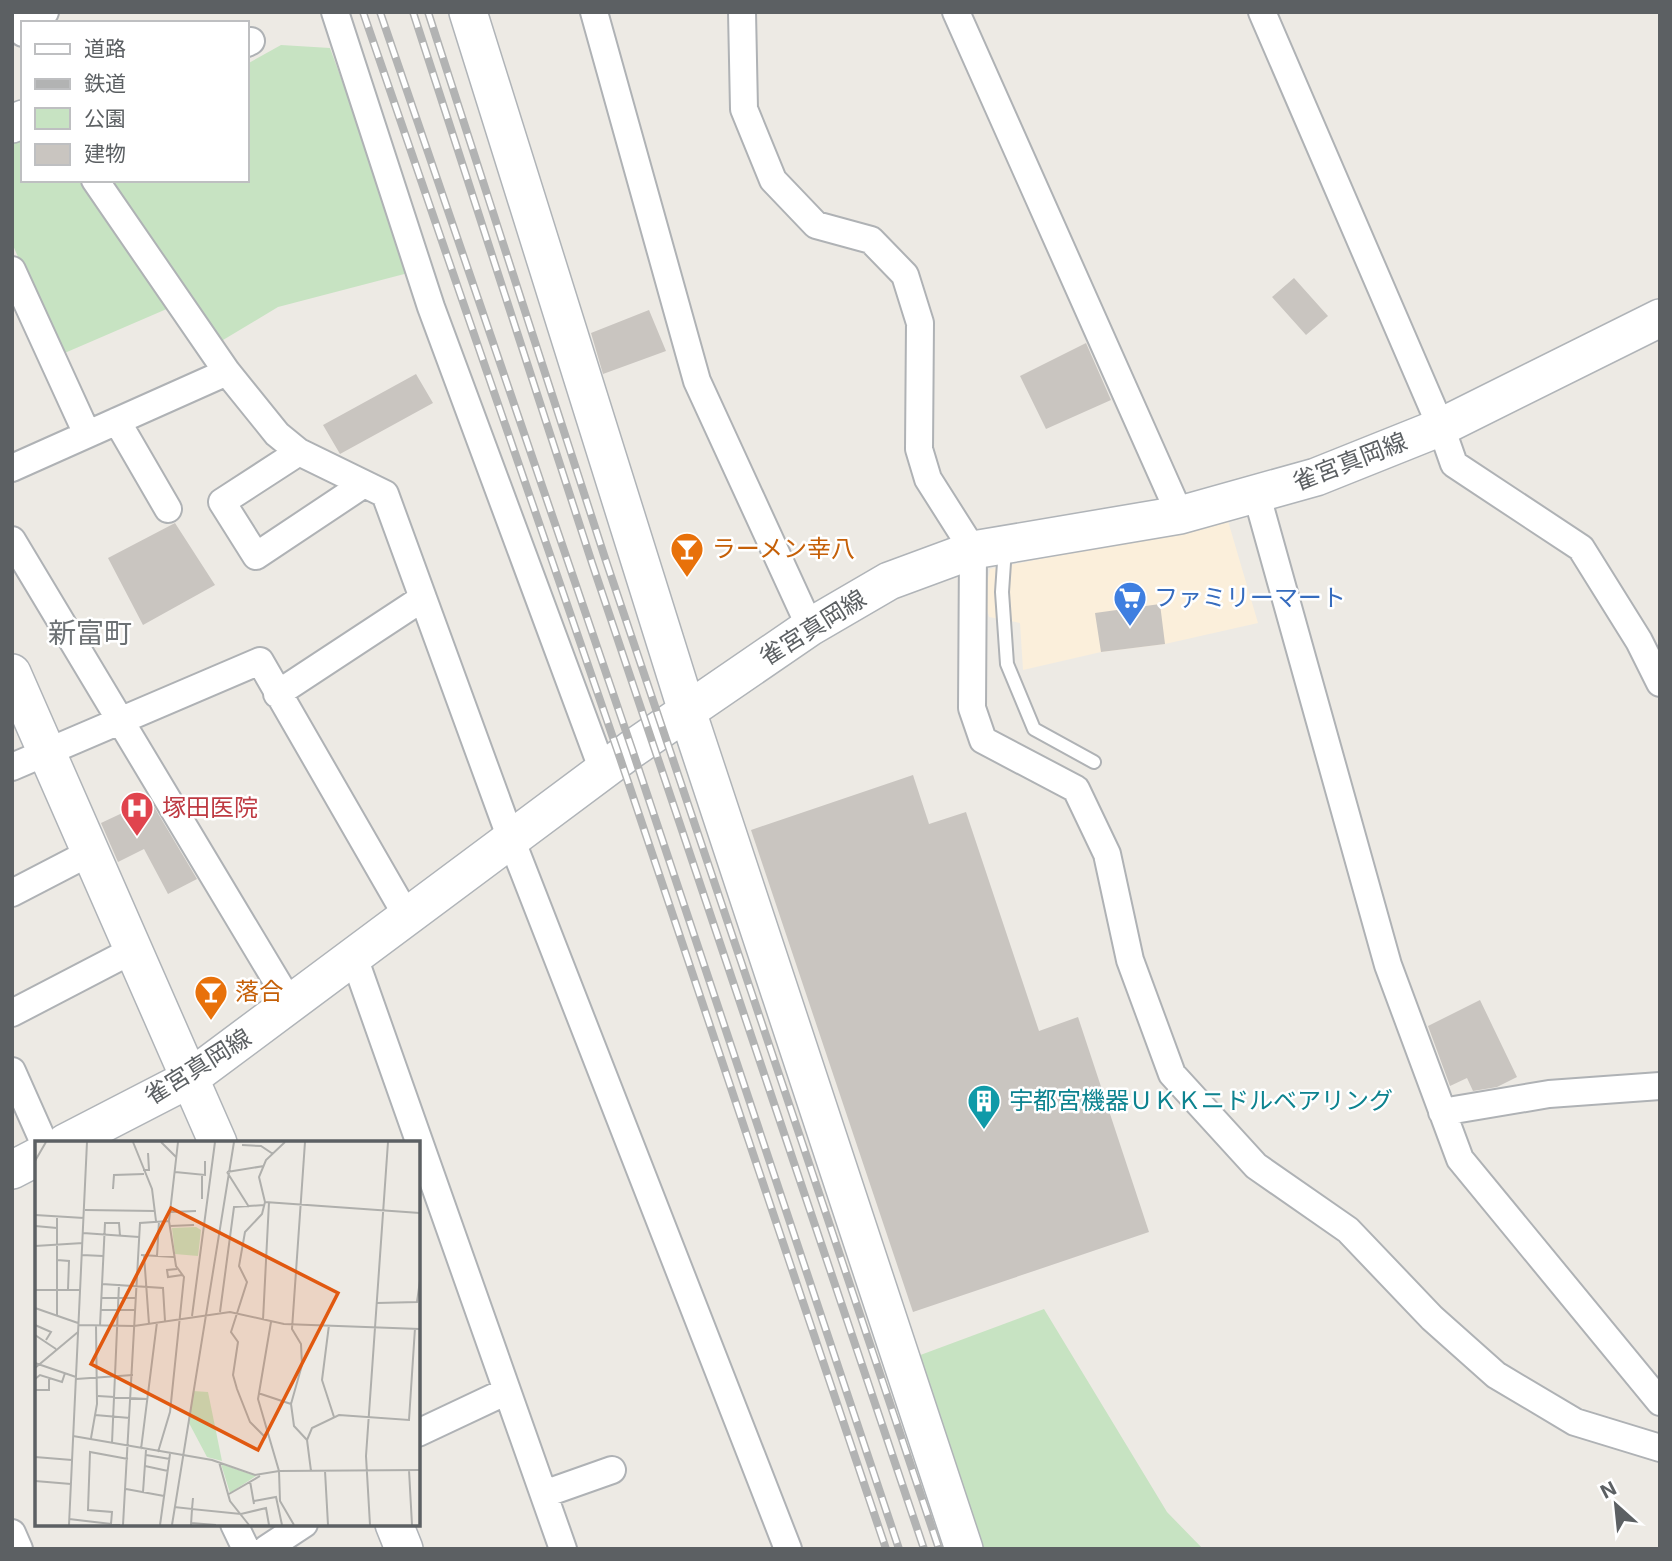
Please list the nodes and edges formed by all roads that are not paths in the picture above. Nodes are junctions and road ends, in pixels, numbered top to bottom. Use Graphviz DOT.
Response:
graph roads {
  1 [pos="45,12"];
  2 [pos="335,12"];
  3 [pos="468,12"];
  4 [pos="594,12"];
  5 [pos="742,12"];
  6 [pos="956,12"];
  7 [pos="1262,12"];
  8 [pos="27,21"];
  9 [pos="96,182"];
  10 [pos="12,270"];
  11 [pos="1660,318"];
  12 [pos="227,372"];
  13 [pos="117,421"];
  14 [pos="1441,427"];
  15 [pos="87,434"];
  16 [pos="299,452"];
  17 [pos="12,468"];
  18 [pos="364,484"];
  19 [pos="1256,496"];
  20 [pos="168,509"];
  21 [pos="1180,514"];
  22 [pos="12,540"];
  23 [pos="989,547"];
  24 [pos="423,598"];
  25 [pos="810,627"];
  26 [pos="12,673"];
  27 [pos="1660,683"];
  28 [pos="277,694"];
  29 [pos="687,710"];
  30 [pos="121,721"];
  31 [pos="48,752"];
  32 [pos="1094,762"];
  33 [pos="12,767"];
  34 [pos="603,771"];
  35 [pos="511,839"];
  36 [pos="91,852"];
  37 [pos="12,893"];
  38 [pos="408,918"];
  39 [pos="133,950"];
  40 [pos="354,957"];
  41 [pos="291,1005"];
  42 [pos="12,1013"];
  43 [pos="12,1071"];
  44 [pos="189,1079"];
  45 [pos="1660,1086"];
  46 [pos="1442,1112"];
  47 [pos="43,1141"];
  48 [pos="69,1141"];
  49 [pos="217,1141"];
  50 [pos="419,1141"];
  51 [pos="420,1144"];
  52 [pos="35,1158"];
  53 [pos="12,1170"];
  54 [pos="507,1391"];
  55 [pos="1660,1402"];
  56 [pos="420,1432"];
  57 [pos="1660,1448"];
  58 [pos="612,1470"];
  59 [pos="544,1494"];
  60 [pos="235,1526"];
  61 [pos="301,1526"];
  62 [pos="395,1526"];
  63 [pos="12,1533"];
  64 [pos="19,1549"];
  65 [pos="246,1549"];
  66 [pos="266,1549"];
  67 [pos="404,1549"];
  68 [pos="563,1549"];
  69 [pos="788,1549"];
  70 [pos="964,1549"];
  1 -- 8 [label="street"];
  2 -- 34 [label="street"];
  3 -- 29 [label="street"];
  4 -- 25 [label="street"];
  5 -- 23 [label="street"];
  6 -- 21 [label="street"];
  7 -- 14 [label="street"];
  9 -- 12 [label="street"];
  10 -- 15 [label="street"];
  11 -- 14 [label="street, 雀宮真岡線"];
  12 -- 13 [label="street"];
  12 -- 16 [label="street"];
  13 -- 15 [label="street"];
  13 -- 20 [label="street"];
  14 -- 19 [label="street, 雀宮真岡線"];
  14 -- 27 [label="street"];
  15 -- 17 [label="street"];
  16 -- 18 [label="street"];
  16 -- 18 [label="street"];
  18 -- 24 [label="street"];
  19 -- 21 [label="street, 雀宮真岡線"];
  19 -- 46 [label="street"];
  21 -- 23 [label="street, 雀宮真岡線"];
  22 -- 30 [label="street"];
  23 -- 25 [label="street, 雀宮真岡線"];
  23 -- 32 [label="lane"];
  23 -- 57 [label="street"];
  24 -- 28 [label="street"];
  24 -- 35 [label="street"];
  25 -- 29 [label="street, 雀宮真岡線"];
  26 -- 31 [label="street"];
  28 -- 30 [label="street"];
  28 -- 38 [label="street"];
  29 -- 34 [label="street, 雀宮真岡線"];
  29 -- 70 [label="street"];
  30 -- 31 [label="street"];
  30 -- 41 [label="street"];
  31 -- 33 [label="street"];
  31 -- 36 [label="street"];
  34 -- 35 [label="street, 雀宮真岡線"];
  35 -- 38 [label="street, 雀宮真岡線"];
  35 -- 69 [label="street"];
  36 -- 37 [label="street"];
  36 -- 39 [label="street"];
  38 -- 40 [label="street, 雀宮真岡線"];
  39 -- 42 [label="street"];
  39 -- 44 [label="street"];
  40 -- 41 [label="street, 雀宮真岡線"];
  40 -- 50 [label="street"];
  41 -- 44 [label="street, 雀宮真岡線"];
  43 -- 47 [label="street"];
  44 -- 48 [label="street, 雀宮真岡線"];
  44 -- 49 [label="street"];
  45 -- 46 [label="street"];
  46 -- 55 [label="street"];
  51 -- 54 [label="street"];
  52 -- 53 [label="street"];
  54 -- 56 [label="street"];
  54 -- 59 [label="street"];
  58 -- 59 [label="street"];
  59 -- 68 [label="street"];
  60 -- 65 [label="street"];
  61 -- 66 [label="street"];
  62 -- 67 [label="street"];
  63 -- 64 [label="street"];
}
